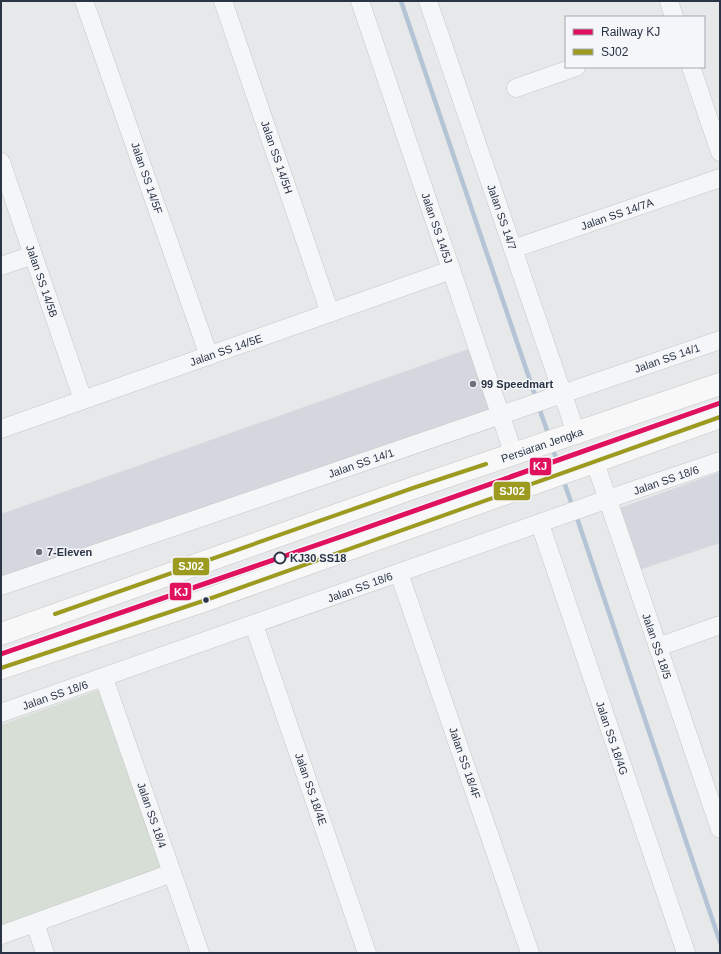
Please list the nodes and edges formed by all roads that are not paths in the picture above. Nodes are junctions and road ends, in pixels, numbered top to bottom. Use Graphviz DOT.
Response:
graph roads {
  1 [pos="84,1"];
  2 [pos="223,1"];
  3 [pos="360,1"];
  4 [pos="428,1"];
  5 [pos="669,1"];
  6 [pos="674,16"];
  7 [pos="573,68"];
  8 [pos="691,68"];
  9 [pos="516,88"];
  10 [pos="720,152"];
  11 [pos="1,162"];
  12 [pos="720,178"];
  13 [pos="513,249"];
  14 [pos="33,255"];
  15 [pos="1,266"];
  16 [pos="451,270"];
  17 [pos="330,313"];
  18 [pos="720,340"];
  19 [pos="209,356"];
  20 [pos="720,384"];
  21 [pos="563,394"];
  22 [pos="83,400"];
  23 [pos="500,415"];
  24 [pos="720,417"];
  25 [pos="1,429"];
  26 [pos="559,439"];
  27 [pos="514,455"];
  28 [pos="720,461"];
  29 [pos="595,462"];
  30 [pos="608,499"];
  31 [pos="540,524"];
  32 [pos="399,573"];
  33 [pos="1,586"];
  34 [pos="254,624"];
  35 [pos="720,625"];
  36 [pos="1,634"];
  37 [pos="658,647"];
  38 [pos="1,668"];
  39 [pos="104,678"];
  40 [pos="1,713"];
  41 [pos="713,785"];
  42 [pos="720,829"];
  43 [pos="172,873"];
  44 [pos="35,923"];
  45 [pos="1,935"];
  46 [pos="45,953"];
  47 [pos="200,953"];
  48 [pos="367,953"];
  49 [pos="530,953"];
  50 [pos="686,953"];
  1 -- 19 [label="street, Jalan SS 14/5F"];
  2 -- 17 [label="street, Jalan SS 14/5H"];
  3 -- 16 [label="street, Jalan SS 14/5J"];
  4 -- 13 [label="street, Jalan SS 14/7"];
  5 -- 6 [label="street"];
  7 -- 9 [label="street"];
  8 -- 10 [label="street"];
  11 -- 14 [label="street, Jalan SS 14/5B"];
  12 -- 13 [label="street, Jalan SS 14/7A"];
  13 -- 21 [label="street, Jalan SS 14/7"];
  14 -- 15 [label="street"];
  14 -- 22 [label="street, Jalan SS 14/5B"];
  16 -- 17 [label="street, Jalan SS 14/5E"];
  16 -- 23 [label="street, Jalan SS 14/5J"];
  17 -- 19 [label="street, Jalan SS 14/5E"];
  18 -- 21 [label="street, Jalan SS 14/1"];
  19 -- 22 [label="street, Jalan SS 14/5E"];
  20 -- 26 [label="main road, Persiaran Jengka"];
  21 -- 23 [label="street, Jalan SS 14/1"];
  21 -- 26 [label="street, Jalan SS 14/7"];
  22 -- 25 [label="street, Jalan SS 14/5E"];
  23 -- 27 [label="street, Jalan SS 14/5J"];
  23 -- 33 [label="street, Jalan SS 14/1"];
  24 -- 29 [label="main road"];
  26 -- 27 [label="main road, Persiaran Jengka"];
  27 -- 36 [label="main road, Persiaran Jengka"];
  28 -- 30 [label="street, Jalan SS 18/6"];
  29 -- 30 [label="street, Jalan SS 18/5"];
  29 -- 38 [label="main road"];
  30 -- 31 [label="street, Jalan SS 18/6"];
  30 -- 37 [label="street, Jalan SS 18/5"];
  31 -- 32 [label="street, Jalan SS 18/6"];
  31 -- 50 [label="street, Jalan SS 18/4G"];
  32 -- 34 [label="street, Jalan SS 18/6"];
  32 -- 49 [label="street, Jalan SS 18/4F"];
  34 -- 39 [label="street, Jalan SS 18/6"];
  34 -- 48 [label="street, Jalan SS 18/4E"];
  35 -- 37 [label="street"];
  37 -- 41 [label="street, Jalan SS 18/5"];
  39 -- 40 [label="street, Jalan SS 18/6"];
  39 -- 43 [label="street, Jalan SS 18/4"];
  41 -- 42 [label="street, Jalan SS 18/5"];
  43 -- 44 [label="street"];
  43 -- 47 [label="street, Jalan SS 18/4"];
  44 -- 45 [label="street"];
  44 -- 46 [label="street"];
}
